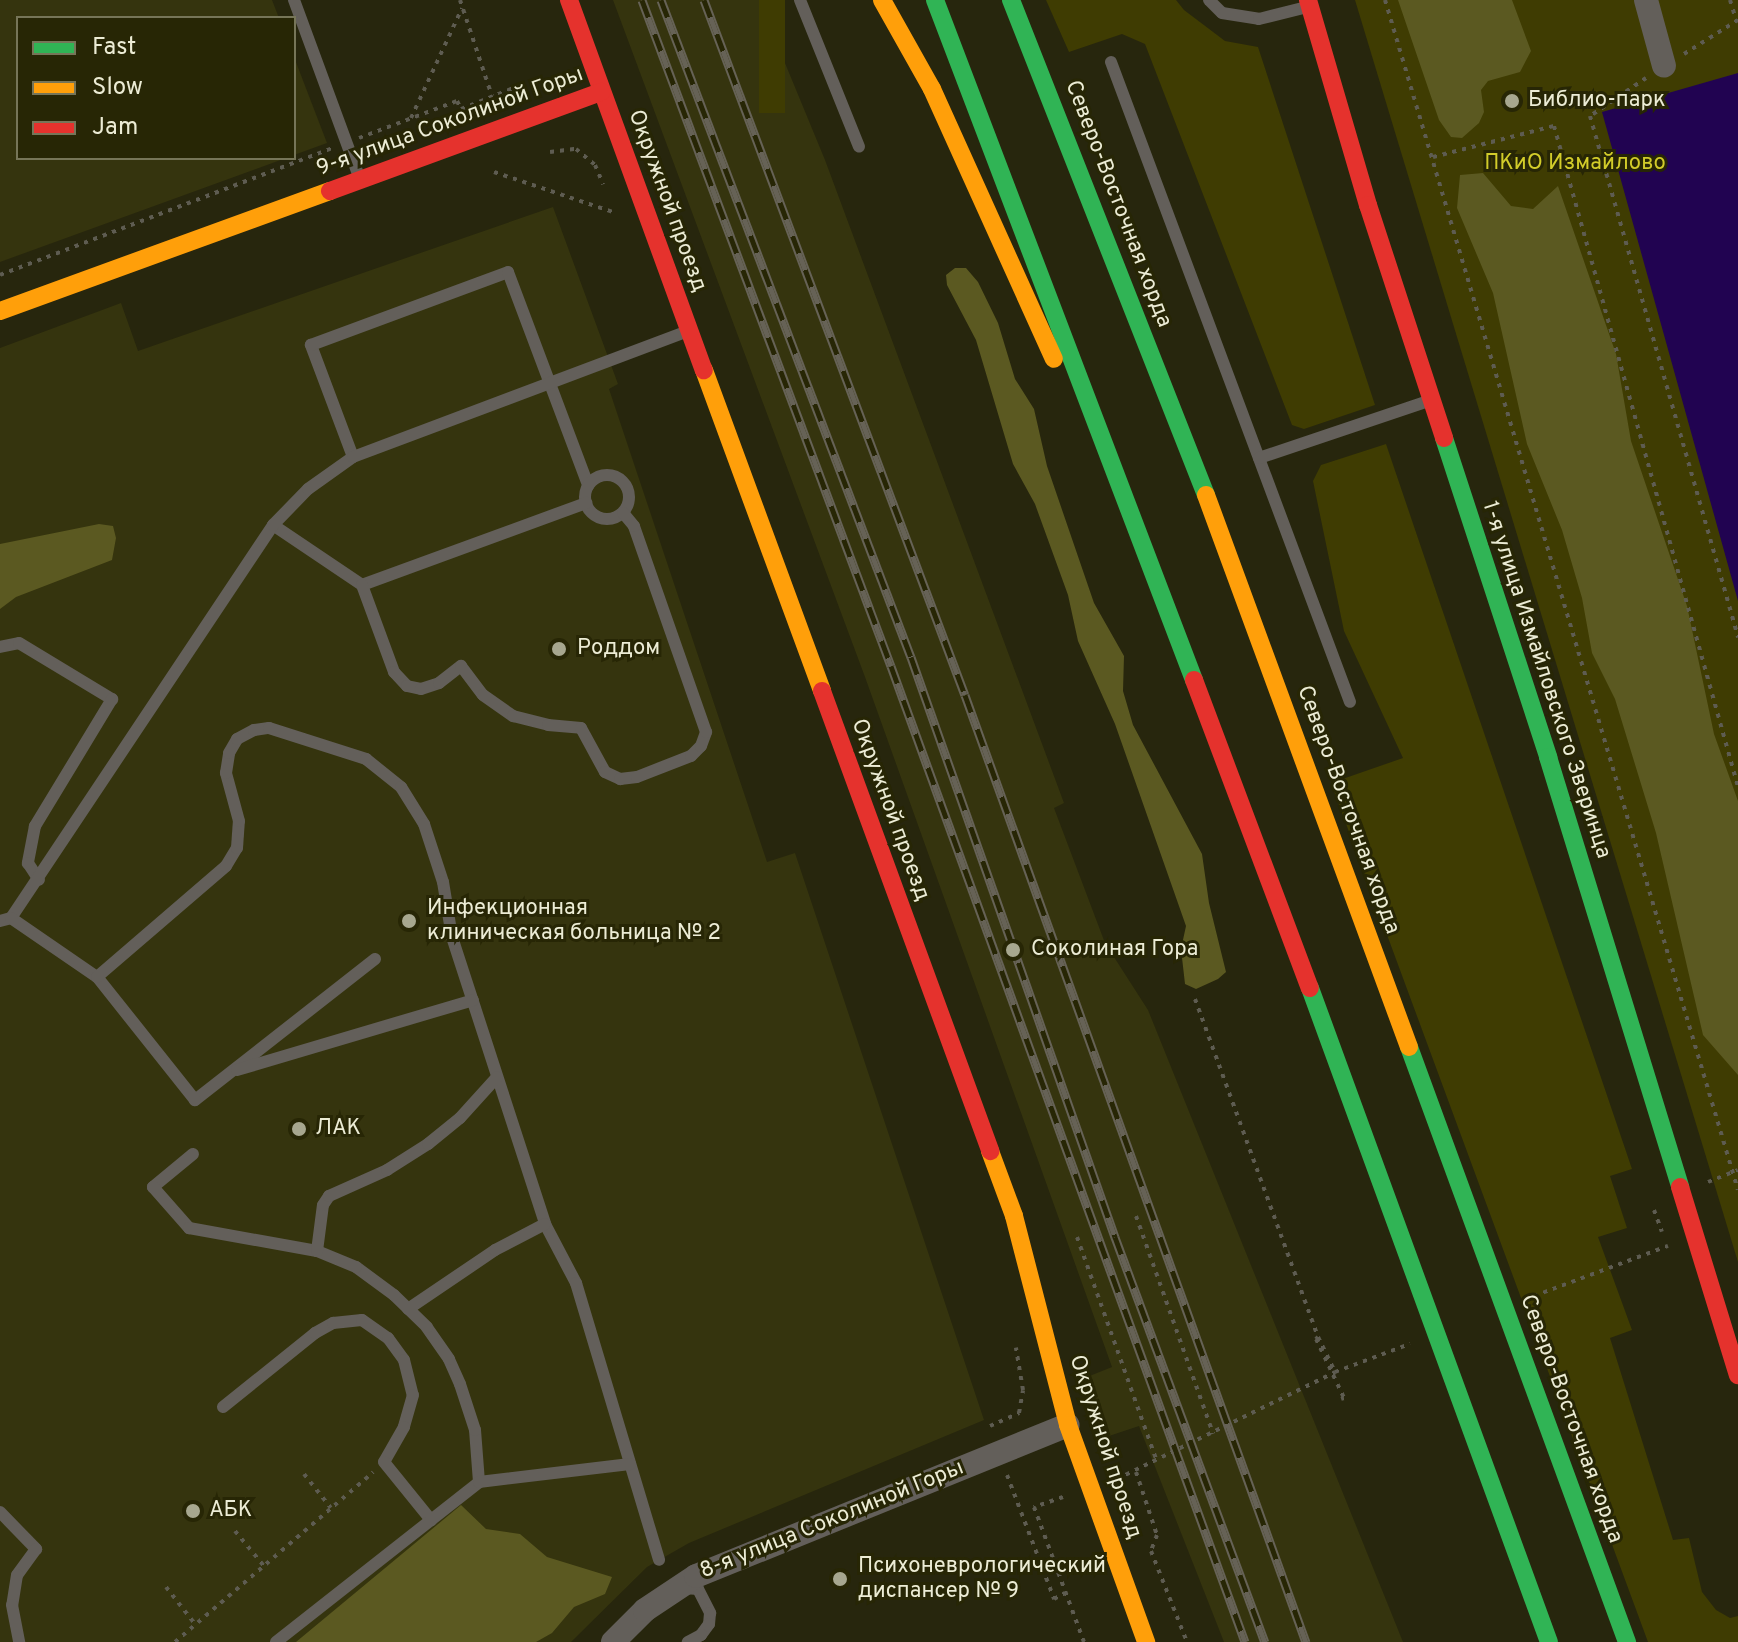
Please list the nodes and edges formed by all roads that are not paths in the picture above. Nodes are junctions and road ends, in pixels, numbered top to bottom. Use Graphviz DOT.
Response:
graph roads {
  1 [pos="294,0"];
  2 [pos="569,0"];
  3 [pos="800,0"];
  4 [pos="882,0"];
  5 [pos="935,0"];
  6 [pos="1011,0"];
  7 [pos="1209,0"];
  8 [pos="1646,0"];
  9 [pos="1309,3"];
  10 [pos="1111,62"];
  11 [pos="1664,66"];
  12 [pos="601,92"];
  13 [pos="859,147"];
  14 [pos="360,180"];
  15 [pos="0,311"];
  16 [pos="689,331"];
  17 [pos="549,383"];
  18 [pos="1431,400"];
  19 [pos="353,457"];
  20 [pos="1259,458"];
  21 [pos="588,485"];
  22 [pos="586,503"];
  23 [pos="623,513"];
  24 [pos="273,525"];
  25 [pos="362,585"];
  26 [pos="1175,627"];
  27 [pos="0,647"];
  28 [pos="1350,702"];
  29 [pos="39,880"];
  30 [pos="6,920"];
  31 [pos="375,959"];
  32 [pos="97,977"];
  33 [pos="473,1000"];
  34 [pos="230,1072"];
  35 [pos="497,1077"];
  36 [pos="193,1154"];
  37 [pos="545,1224"];
  38 [pos="317,1251"];
  39 [pos="408,1309"];
  40 [pos="1738,1375"];
  41 [pos="223,1407"];
  42 [pos="1068,1425"];
  43 [pos="630,1464"];
  44 [pos="479,1482"];
  45 [pos="0,1512"];
  46 [pos="431,1520"];
  47 [pos="659,1560"];
  48 [pos="669,1591"];
  49 [pos="19,1642"];
  50 [pos="276,1642"];
  51 [pos="613,1642"];
  52 [pos="688,1642"];
  53 [pos="1146,1642"];
  54 [pos="1549,1642"];
  55 [pos="1627,1642"];
  1 -- 14 [label="lane"];
  2 -- 12 [label="main road, Окружной проезд"];
  3 -- 13 [label="lane"];
  4 -- 26 [label="main road"];
  5 -- 26 [label="main road"];
  6 -- 55 [label="main road, Северо-Восточная хорда"];
  7 -- 9 [label="lane"];
  8 -- 11 [label="street"];
  9 -- 18 [label="main road, 1-я улица Измайловского Зверинца"];
  10 -- 20 [label="lane"];
  12 -- 14 [label="main road, 9-я улица Соколиной Горы"];
  12 -- 16 [label="main road, Окружной проезд"];
  14 -- 15 [label="main road, 9-я улица Соколиной Горы"];
  16 -- 17 [label="lane"];
  16 -- 42 [label="main road, Окружной проезд"];
  17 -- 19 [label="lane"];
  17 -- 19 [label="lane"];
  17 -- 21 [label="lane"];
  18 -- 20 [label="lane"];
  18 -- 40 [label="main road, 1-я улица Измайловского Зверинца"];
  19 -- 24 [label="lane"];
  20 -- 28 [label="lane"];
  21 -- 22 [label="lane"];
  21 -- 23 [label="lane"];
  22 -- 23 [label="lane"];
  22 -- 25 [label="lane"];
  23 -- 25 [label="lane"];
  24 -- 25 [label="lane"];
  24 -- 29 [label="lane"];
  26 -- 54 [label="main road"];
  27 -- 29 [label="lane"];
  29 -- 30 [label="lane"];
  30 -- 32 [label="lane"];
  31 -- 34 [label="lane"];
  32 -- 33 [label="lane"];
  32 -- 34 [label="lane"];
  33 -- 34 [label="lane"];
  33 -- 35 [label="lane"];
  35 -- 37 [label="lane"];
  35 -- 38 [label="lane"];
  36 -- 38 [label="lane"];
  37 -- 39 [label="lane"];
  37 -- 43 [label="lane"];
  38 -- 39 [label="lane"];
  39 -- 44 [label="lane"];
  41 -- 46 [label="lane"];
  42 -- 48 [label="street, 8-я улица Соколиной Горы"];
  42 -- 53 [label="main road, Окружной проезд"];
  43 -- 44 [label="lane"];
  43 -- 47 [label="lane"];
  44 -- 46 [label="lane"];
  45 -- 49 [label="lane"];
  46 -- 50 [label="lane"];
  48 -- 51 [label="street, 8-я улица Соколиной Горы"];
  48 -- 52 [label="lane"];
}
